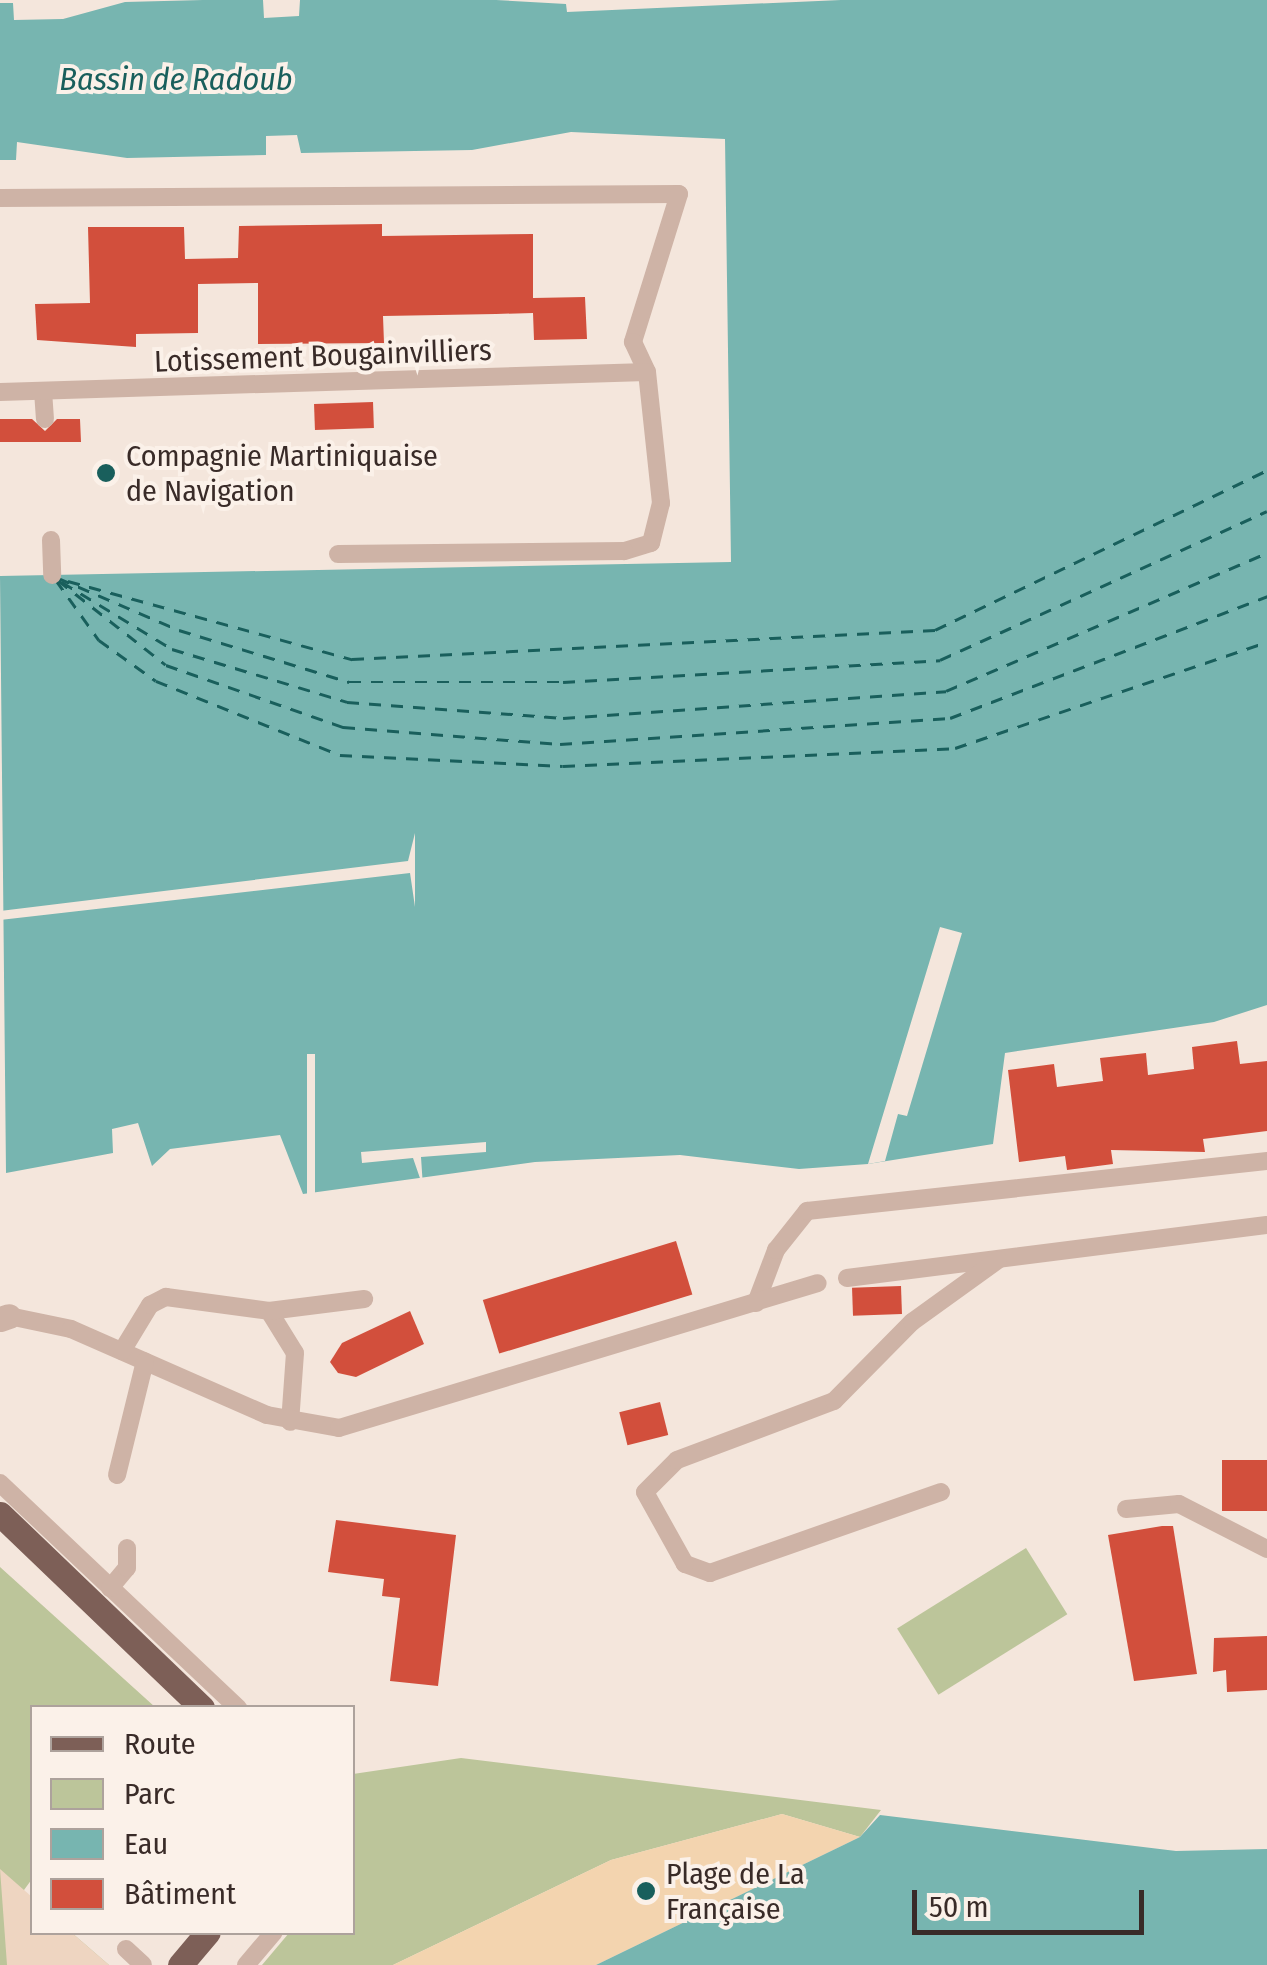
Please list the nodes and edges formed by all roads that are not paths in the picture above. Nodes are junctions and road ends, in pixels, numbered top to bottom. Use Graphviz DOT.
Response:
graph roads {
  1 [pos="0,198"];
  2 [pos="648,372"];
  3 [pos="44,391"];
  4 [pos="0,392"];
  5 [pos="45,419"];
  6 [pos="51,540"];
  7 [pos="338,554"];
  8 [pos="52,575"];
  9 [pos="1267,1161"];
  10 [pos="1267,1226"];
  11 [pos="998,1260"];
  12 [pos="847,1278"];
  13 [pos="818,1283"];
  14 [pos="364,1298"];
  15 [pos="756,1302"];
  16 [pos="269,1311"];
  17 [pos="3,1317"];
  18 [pos="122,1350"];
  19 [pos="145,1361"];
  20 [pos="290,1422"];
  21 [pos="117,1475"];
  22 [pos="0,1483"];
  23 [pos="941,1492"];
  24 [pos="1126,1509"];
  25 [pos="0,1514"];
  26 [pos="127,1548"];
  27 [pos="1267,1549"];
  28 [pos="110,1588"];
  29 [pos="199,1705"];
  30 [pos="235,1705"];
  31 [pos="205,1935"];
  32 [pos="271,1935"];
  33 [pos="126,1949"];
  34 [pos="143,1965"];
  35 [pos="180,1965"];
  36 [pos="246,1965"];
  1 -- 2 [label="lane"];
  2 -- 3 [label="lane, Lotissement Bougainvilliers"];
  2 -- 7 [label="lane"];
  3 -- 4 [label="lane, Lotissement Bougainvilliers"];
  3 -- 5 [label="lane"];
  6 -- 8 [label="lane"];
  9 -- 15 [label="lane"];
  10 -- 11 [label="lane"];
  11 -- 12 [label="lane"];
  11 -- 23 [label="lane"];
  13 -- 15 [label="lane"];
  14 -- 16 [label="lane"];
  15 -- 20 [label="lane"];
  16 -- 18 [label="lane"];
  16 -- 20 [label="lane"];
  17 -- 18 [label="lane"];
  18 -- 19 [label="lane"];
  19 -- 20 [label="lane"];
  19 -- 21 [label="lane"];
  22 -- 28 [label="lane"];
  24 -- 27 [label="lane"];
  25 -- 29 [label="main road"];
  26 -- 28 [label="lane"];
  28 -- 30 [label="lane"];
  31 -- 35 [label="main road"];
  32 -- 36 [label="lane"];
  33 -- 34 [label="lane"];
}
